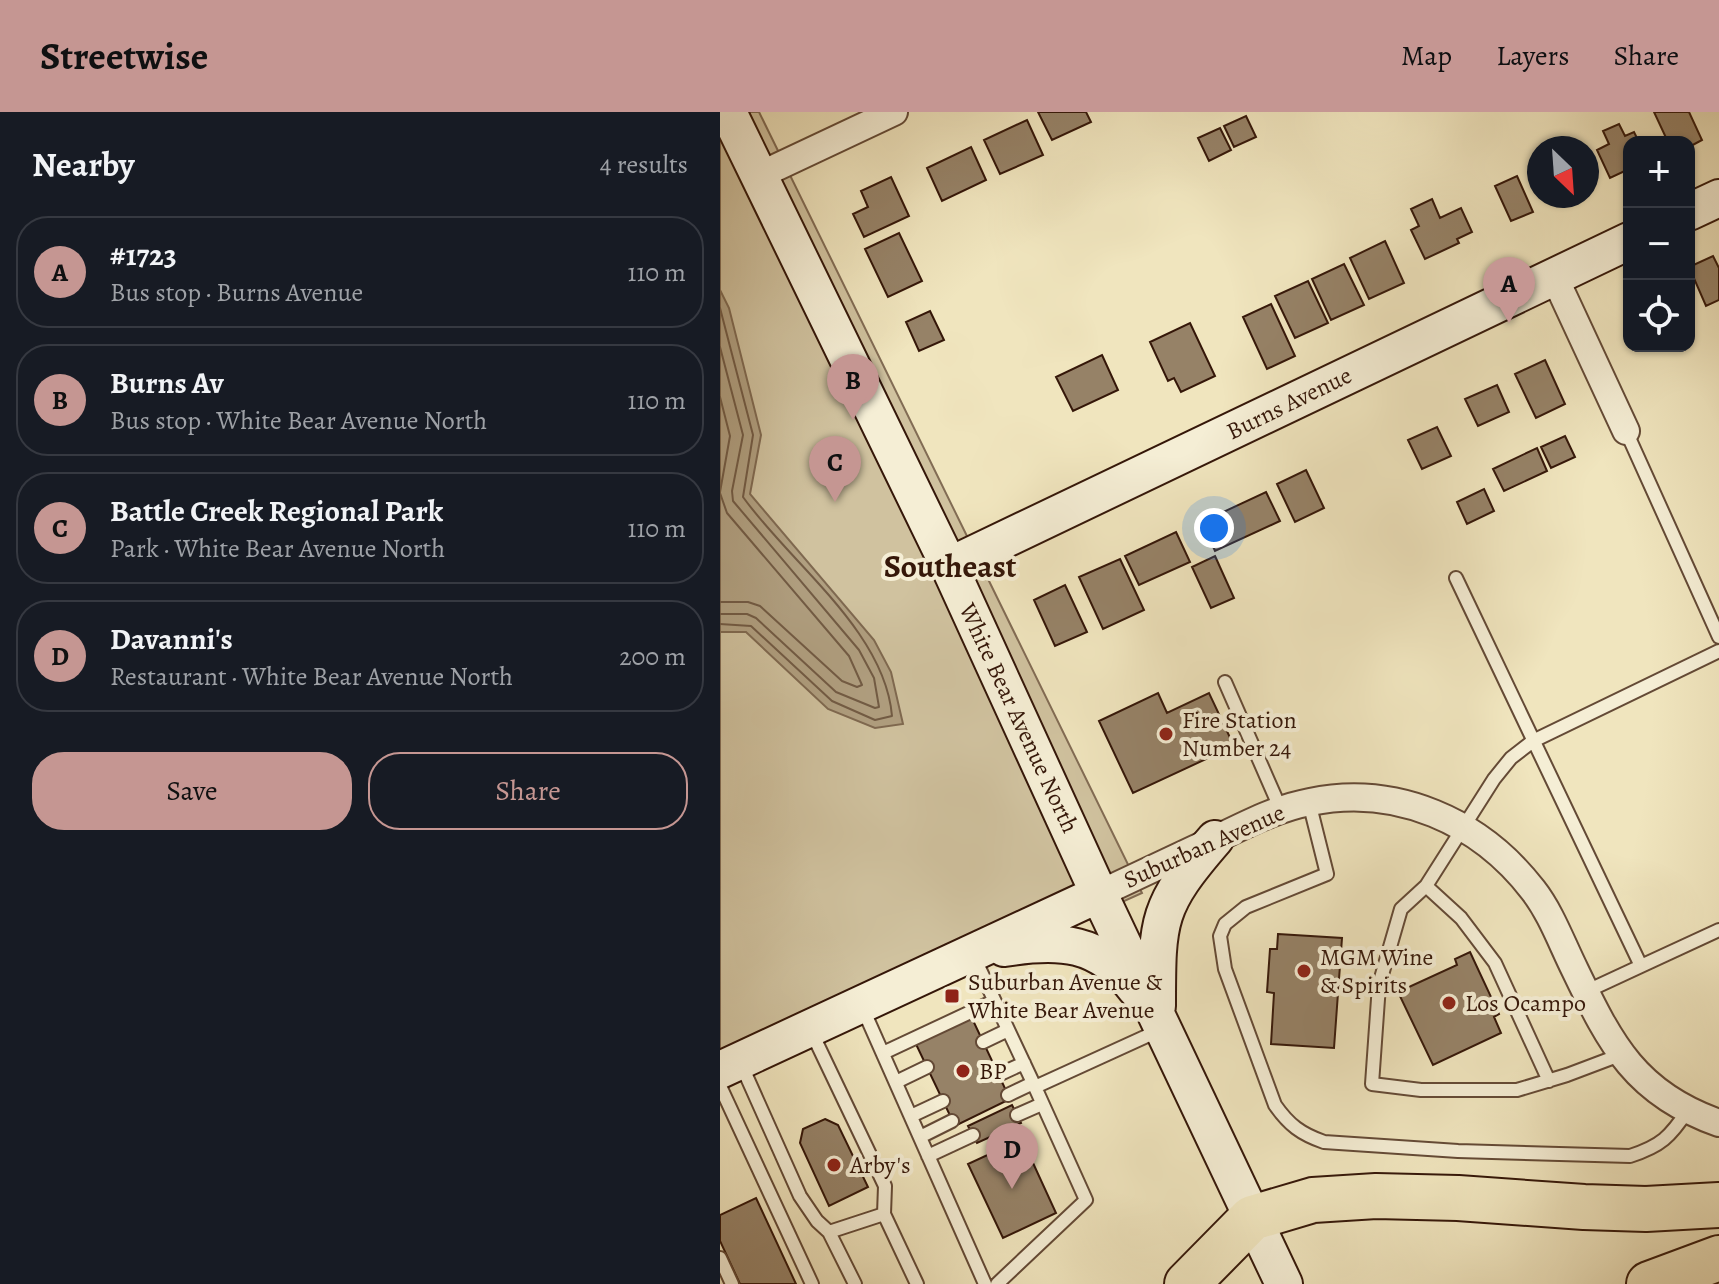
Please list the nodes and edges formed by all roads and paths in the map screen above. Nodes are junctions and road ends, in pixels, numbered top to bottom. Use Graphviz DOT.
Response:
graph roads {
  1 [pos="728,112"];
  2 [pos="894,112"];
  3 [pos="758,176"];
  4 [pos="1719,198"];
  5 [pos="1695,209"];
  6 [pos="1623,244"];
  7 [pos="1554,276"];
  8 [pos="1626,431"];
  9 [pos="949,566"];
  10 [pos="1456,578"];
  11 [pos="1719,637"];
  12 [pos="1719,651"];
  13 [pos="1225,682"];
  14 [pos="1533,741"];
  15 [pos="1309,802"];
  16 [pos="1281,810"];
  17 [pos="1465,828"];
  18 [pos="1215,839"];
  19 [pos="1426,886"];
  20 [pos="1099,894"];
  21 [pos="1719,930"];
  22 [pos="958,961"];
  23 [pos="1641,966"];
  24 [pos="1585,992"];
  25 [pos="994,1001"];
  26 [pos="861,1004"];
  27 [pos="1160,1022"];
  28 [pos="810,1028"];
  29 [pos="1008,1030"];
  30 [pos="983,1042"];
  31 [pos="883,1053"];
  32 [pos="1620,1055"];
  33 [pos="1024,1063"];
  34 [pos="927,1067"];
  35 [pos="726,1072"];
  36 [pos="998,1075"];
  37 [pos="1549,1081"];
  38 [pos="896,1082"];
  39 [pos="1034,1085"];
  40 [pos="1008,1095"];
  41 [pos="943,1101"];
  42 [pos="1042,1104"];
  43 [pos="1688,1110"];
  44 [pos="1017,1115"];
  45 [pos="911,1116"];
  46 [pos="952,1121"];
  47 [pos="1719,1123"];
  48 [pos="973,1135"];
  49 [pos="920,1137"];
  50 [pos="928,1156"];
  51 [pos="1719,1205"];
  52 [pos="884,1214"];
  53 [pos="1252,1218"];
  54 [pos="829,1232"];
  55 [pos="720,1258"];
  56 [pos="1719,1258"];
  57 [pos="732,1284"];
  58 [pos="812,1284"];
  59 [pos="855,1284"];
  60 [pos="917,1284"];
  61 [pos="985,1284"];
  62 [pos="997,1284"];
  63 [pos="1187,1284"];
  64 [pos="1284,1284"];
  65 [pos="1649,1284"];
  1 -- 3 [label="street, White Bear Avenue North"];
  2 -- 3 [label="street"];
  3 -- 9 [label="street, White Bear Avenue North"];
  4 -- 5 [label="street"];
  6 -- 7 [label="street, Burns Avenue"];
  7 -- 8 [label="street"];
  7 -- 9 [label="street, Burns Avenue"];
  8 -- 11 [label="lane"];
  9 -- 20 [label="street, White Bear Avenue North"];
  10 -- 14 [label="lane"];
  12 -- 14 [label="lane"];
  13 -- 16 [label="lane"];
  14 -- 17 [label="lane"];
  14 -- 23 [label="lane"];
  15 -- 16 [label="street, Suburban Avenue"];
  15 -- 17 [label="street, Suburban Avenue"];
  15 -- 43 [label="lane"];
  16 -- 18 [label="street, Suburban Avenue"];
  17 -- 19 [label="lane"];
  17 -- 24 [label="street, Suburban Avenue"];
  18 -- 20 [label="street, Suburban Avenue"];
  18 -- 27 [label="street"];
  19 -- 37 [label="lane"];
  19 -- 37 [label="lane"];
  20 -- 22 [label="street, Suburban Avenue"];
  20 -- 27 [label="street, White Bear Avenue North"];
  21 -- 23 [label="lane"];
  22 -- 25 [label="lane"];
  22 -- 26 [label="street, Suburban Avenue"];
  22 -- 27 [label="street"];
  23 -- 24 [label="lane"];
  24 -- 32 [label="street, Suburban Avenue"];
  25 -- 29 [label="lane"];
  25 -- 31 [label="lane"];
  26 -- 28 [label="street, Suburban Avenue"];
  26 -- 31 [label="lane"];
  27 -- 39 [label="lane"];
  27 -- 53 [label="street, White Bear Avenue North"];
  28 -- 35 [label="street, Suburban Avenue"];
  28 -- 52 [label="lane"];
  29 -- 30 [label="lane"];
  29 -- 33 [label="lane"];
  31 -- 38 [label="lane"];
  32 -- 37 [label="lane"];
  32 -- 43 [label="street, Suburban Avenue"];
  33 -- 36 [label="lane"];
  33 -- 39 [label="lane"];
  34 -- 38 [label="lane"];
  35 -- 54 [label="lane"];
  35 -- 58 [label="lane"];
  38 -- 45 [label="lane"];
  39 -- 40 [label="lane"];
  39 -- 42 [label="lane"];
  41 -- 45 [label="lane"];
  42 -- 44 [label="lane"];
  42 -- 62 [label="lane"];
  43 -- 47 [label="street, Suburban Avenue"];
  45 -- 49 [label="lane"];
  46 -- 49 [label="lane"];
  48 -- 50 [label="lane"];
  49 -- 50 [label="lane"];
  50 -- 61 [label="lane"];
  51 -- 53 [label="highway"];
  52 -- 54 [label="lane"];
  52 -- 60 [label="lane"];
  53 -- 63 [label="highway"];
  53 -- 64 [label="street, White Bear Avenue North"];
  54 -- 59 [label="lane"];
  55 -- 57 [label="lane"];
  56 -- 65 [label="highway"];
}
